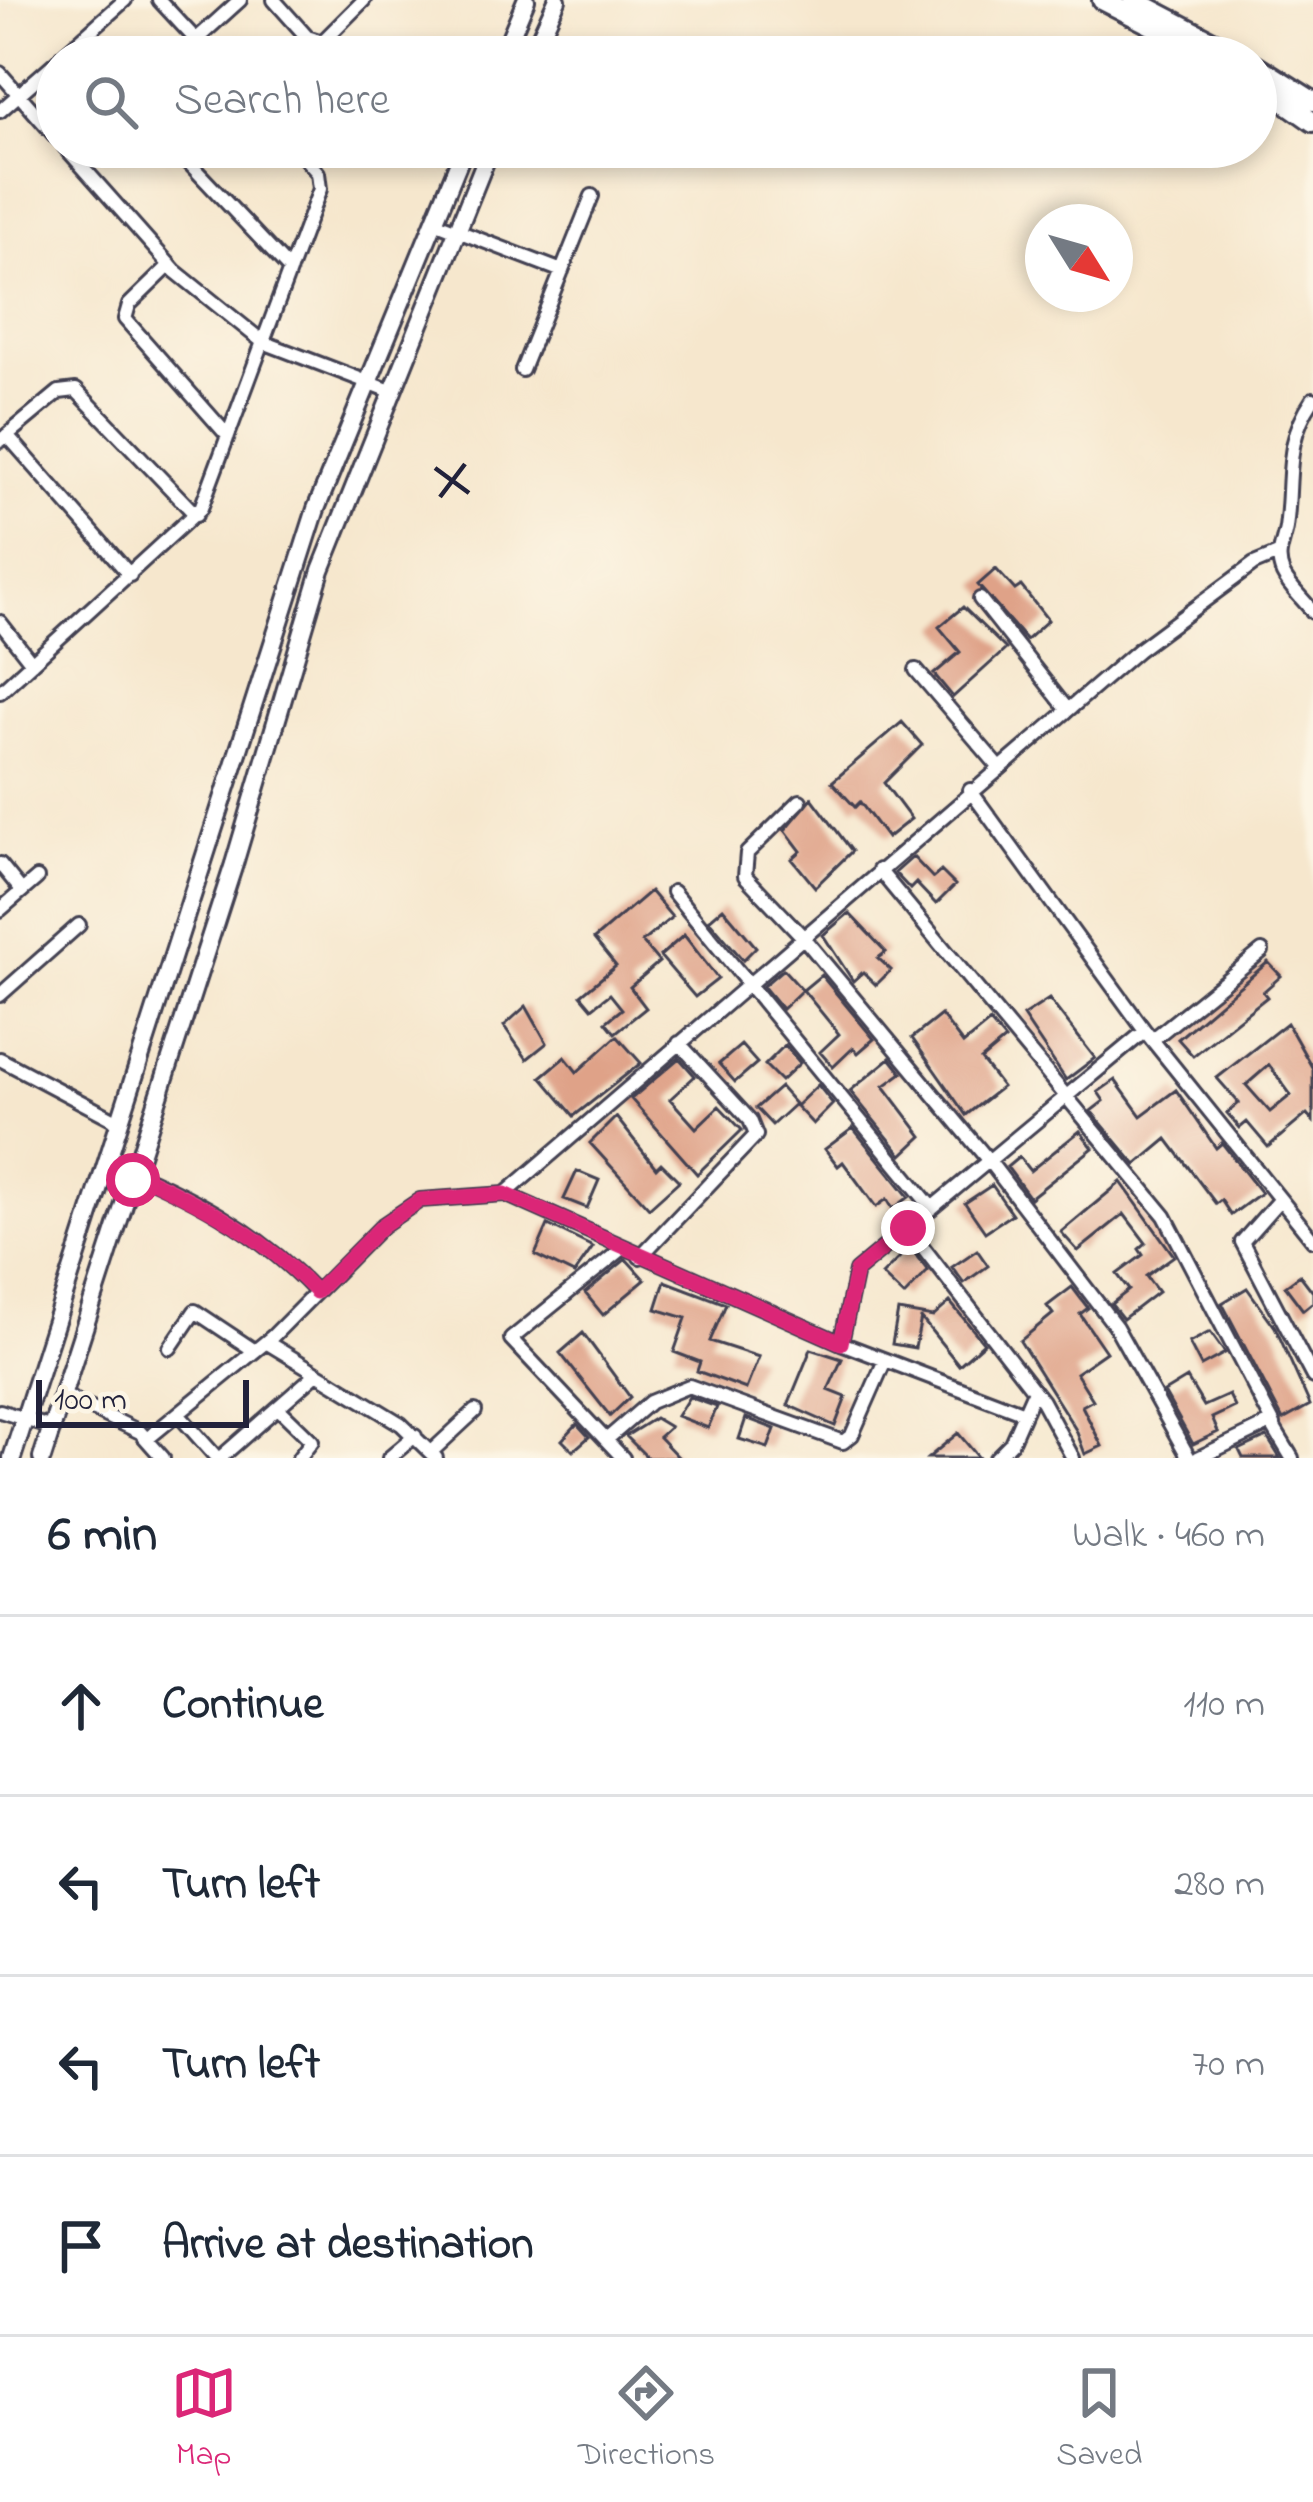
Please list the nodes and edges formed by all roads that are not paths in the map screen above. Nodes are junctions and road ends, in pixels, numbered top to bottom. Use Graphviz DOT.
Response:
graph roads {
  1 [pos="125,0"];
  2 [pos="159,0"];
  3 [pos="240,0"];
  4 [pos="274,0"];
  5 [pos="364,0"];
  6 [pos="526,0"];
  7 [pos="1102,0"];
  8 [pos="1135,0"];
  9 [pos="555,1"];
  10 [pos="85,36"];
  11 [pos="192,36"];
  12 [pos="200,36"];
  13 [pos="306,36"];
  14 [pos="328,36"];
  15 [pos="511,36"];
  16 [pos="541,36"];
  17 [pos="1173,36"];
  18 [pos="1203,36"];
  19 [pos="0,73"];
  20 [pos="1277,78"];
  21 [pos="36,79"];
  22 [pos="19,94"];
  23 [pos="1277,97"];
  24 [pos="1313,101"];
  25 [pos="0,111"];
  26 [pos="36,114"];
  27 [pos="1313,122"];
  28 [pos="87,168"];
  29 [pos="194,168"];
  30 [pos="314,168"];
  31 [pos="456,168"];
  32 [pos="482,168"];
  33 [pos="592,196"];
  34 [pos="434,222"];
  35 [pos="454,229"];
  36 [pos="170,265"];
  37 [pos="290,270"];
  38 [pos="562,271"];
  39 [pos="263,342"];
  40 [pos="522,370"];
  41 [pos="368,382"];
  42 [pos="391,391"];
  43 [pos="1313,400"];
  44 [pos="228,436"];
  45 [pos="4,438"];
  46 [pos="196,515"];
  47 [pos="1279,554"];
  48 [pos="130,575"];
  49 [pos="980,599"];
  50 [pos="1313,612"];
  51 [pos="0,622"];
  52 [pos="32,663"];
  53 [pos="916,670"];
  54 [pos="264,672"];
  55 [pos="289,678"];
  56 [pos="0,692"];
  57 [pos="1067,709"];
  58 [pos="998,767"];
  59 [pos="970,790"];
  60 [pos="800,801"];
  61 [pos="0,864"];
  62 [pos="879,870"];
  63 [pos="37,878"];
  64 [pos="22,891"];
  65 [pos="673,892"];
  66 [pos="0,910"];
  67 [pos="79,925"];
  68 [pos="802,936"];
  69 [pos="1262,951"];
  70 [pos="745,986"];
  71 [pos="0,994"];
  72 [pos="1149,1035"];
  73 [pos="680,1042"];
  74 [pos="0,1059"];
  75 [pos="1065,1097"];
  76 [pos="119,1122"];
  77 [pos="107,1161"];
  78 [pos="988,1161"];
  79 [pos="135,1173"];
  80 [pos="505,1194"];
  81 [pos="1280,1199"];
  82 [pos="932,1208"];
  83 [pos="908,1228"];
  84 [pos="1313,1240"];
  85 [pos="622,1249"];
  86 [pos="640,1257"];
  87 [pos="316,1292"];
  88 [pos="841,1343"];
  89 [pos="260,1346"];
  90 [pos="170,1348"];
  91 [pos="885,1360"];
  92 [pos="317,1373"];
  93 [pos="1313,1377"];
  94 [pos="1034,1391"];
  95 [pos="63,1394"];
  96 [pos="278,1408"];
  97 [pos="0,1411"];
  98 [pos="475,1411"];
  99 [pos="1024,1413"];
  100 [pos="178,1414"];
  101 [pos="24,1420"];
  102 [pos="1274,1424"];
  103 [pos="52,1428"];
  104 [pos="415,1436"];
  105 [pos="147,1439"];
  106 [pos="606,1440"];
  107 [pos="434,1455"];
  108 [pos="11,1458"];
  109 [pos="42,1458"];
  110 [pos="163,1458"];
  111 [pos="219,1458"];
  112 [pos="298,1458"];
  113 [pos="389,1458"];
  114 [pos="623,1458"];
  115 [pos="996,1458"];
  116 [pos="1073,1458"];
  117 [pos="1189,1458"];
  118 [pos="1198,1458"];
  119 [pos="1292,1458"];
  1 -- 10 [label="street"];
  2 -- 11 [label="street"];
  3 -- 12 [label="street"];
  4 -- 13 [label="street"];
  5 -- 14 [label="street"];
  6 -- 15 [label="street"];
  7 -- 17 [label="main road"];
  8 -- 18 [label="main road"];
  9 -- 16 [label="street"];
  19 -- 22 [label="street"];
  20 -- 24 [label="main road"];
  21 -- 22 [label="street"];
  22 -- 25 [label="street"];
  22 -- 26 [label="street"];
  23 -- 27 [label="main road"];
  28 -- 36 [label="street"];
  29 -- 37 [label="street"];
  30 -- 37 [label="street"];
  31 -- 34 [label="street"];
  32 -- 35 [label="street"];
  33 -- 38 [label="street"];
  34 -- 35 [label="street"];
  34 -- 41 [label="street"];
  35 -- 38 [label="street"];
  35 -- 42 [label="street"];
  36 -- 39 [label="street"];
  36 -- 44 [label="street"];
  37 -- 39 [label="street"];
  38 -- 40 [label="street"];
  39 -- 41 [label="street"];
  39 -- 44 [label="street"];
  41 -- 42 [label="street"];
  41 -- 54 [label="street"];
  42 -- 55 [label="street"];
  43 -- 47 [label="street"];
  44 -- 46 [label="street"];
  45 -- 46 [label="street"];
  45 -- 48 [label="street"];
  46 -- 48 [label="street"];
  47 -- 50 [label="street"];
  47 -- 57 [label="street"];
  48 -- 52 [label="street"];
  49 -- 57 [label="street"];
  51 -- 52 [label="street"];
  52 -- 56 [label="street"];
  53 -- 58 [label="street"];
  54 -- 55 [label="street"];
  54 -- 76 [label="street"];
  55 -- 79 [label="street"];
  57 -- 58 [label="street"];
  58 -- 59 [label="street"];
  59 -- 62 [label="street"];
  59 -- 72 [label="street"];
  60 -- 68 [label="street"];
  61 -- 64 [label="street"];
  62 -- 68 [label="street"];
  62 -- 75 [label="street"];
  63 -- 64 [label="street"];
  64 -- 66 [label="street"];
  65 -- 70 [label="street"];
  67 -- 71 [label="street"];
  68 -- 70 [label="street"];
  68 -- 78 [label="street"];
  69 -- 72 [label="street"];
  70 -- 73 [label="street"];
  70 -- 82 [label="street"];
  72 -- 75 [label="street"];
  72 -- 81 [label="street"];
  73 -- 80 [label="street"];
  73 -- 86 [label="street"];
  74 -- 76 [label="street"];
  75 -- 78 [label="street"];
  75 -- 102 [label="street"];
  76 -- 77 [label="street"];
  77 -- 79 [label="street"];
  77 -- 101 [label="street"];
  78 -- 82 [label="street"];
  78 -- 117 [label="street"];
  79 -- 87 [label="street"];
  79 -- 95 [label="street"];
  80 -- 85 [label="street"];
  80 -- 87 [label="street"];
  81 -- 84 [label="street"];
  81 -- 93 [label="street"];
  82 -- 83 [label="street"];
  83 -- 88 [label="street"];
  83 -- 94 [label="street"];
  85 -- 86 [label="street"];
  85 -- 106 [label="street"];
  86 -- 88 [label="street"];
  87 -- 89 [label="street"];
  88 -- 91 [label="street"];
  89 -- 90 [label="street"];
  89 -- 92 [label="street"];
  89 -- 100 [label="street"];
  91 -- 99 [label="street"];
  91 -- 106 [label="street"];
  92 -- 96 [label="street"];
  92 -- 104 [label="street"];
  94 -- 99 [label="street"];
  94 -- 116 [label="street"];
  95 -- 103 [label="street"];
  95 -- 105 [label="street"];
  96 -- 111 [label="street"];
  96 -- 112 [label="street"];
  97 -- 101 [label="street"];
  98 -- 107 [label="street"];
  99 -- 115 [label="street"];
  100 -- 105 [label="street"];
  100 -- 111 [label="street"];
  101 -- 103 [label="street"];
  101 -- 108 [label="street"];
  102 -- 118 [label="street"];
  102 -- 119 [label="street"];
  103 -- 109 [label="street"];
  104 -- 107 [label="street"];
  104 -- 113 [label="street"];
  105 -- 110 [label="street"];
  106 -- 114 [label="street"];
}
